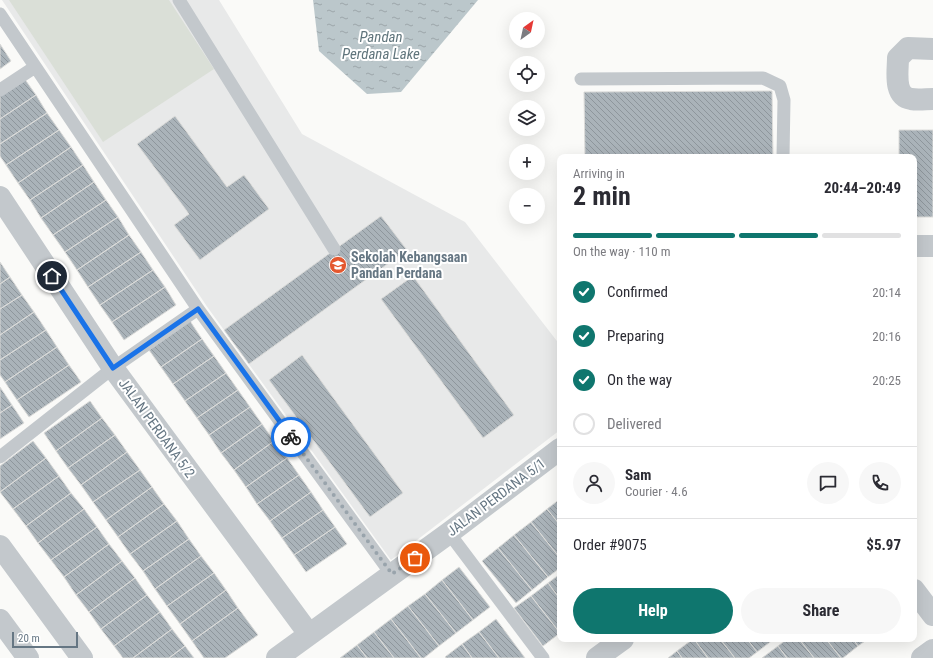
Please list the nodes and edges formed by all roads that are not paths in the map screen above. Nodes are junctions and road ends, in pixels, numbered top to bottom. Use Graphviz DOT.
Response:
graph roads {
  1 [pos="179,0"];
  2 [pos="0,14"];
  3 [pos="933,48"];
  4 [pos="35,67"];
  5 [pos="581,79"];
  6 [pos="0,90"];
  7 [pos="933,99"];
  8 [pos="783,154"];
  9 [pos="0,197"];
  10 [pos="917,246"];
  11 [pos="933,246"];
  12 [pos="334,249"];
  13 [pos="198,309"];
  14 [pos="113,368"];
  15 [pos="557,451"];
  16 [pos="0,457"];
  17 [pos="449,533"];
  18 [pos="0,546"];
  19 [pos="392,574"];
  20 [pos="917,594"];
  21 [pos="933,615"];
  22 [pos="0,620"];
  23 [pos="309,634"];
  24 [pos="619,642"];
  25 [pos="933,650"];
  26 [pos="28,658"];
  27 [pos="82,658"];
  28 [pos="277,658"];
  29 [pos="543,658"];
  30 [pos="597,658"];
  31 [pos="922,658"];
  1 -- 12 [label="lane"];
  2 -- 4 [label="lane"];
  3 -- 7 [label="street"];
  4 -- 6 [label="lane"];
  4 -- 13 [label="lane"];
  5 -- 8 [label="lane"];
  9 -- 14 [label="street, JALAN PERDANA 5/2"];
  10 -- 11 [label="street"];
  13 -- 14 [label="lane"];
  13 -- 19 [label="lane"];
  14 -- 16 [label="lane"];
  14 -- 23 [label="street, JALAN PERDANA 5/2"];
  15 -- 17 [label="street, JALAN PERDANA 5/1"];
  17 -- 19 [label="street, JALAN PERDANA 5/1"];
  17 -- 29 [label="lane"];
  18 -- 27 [label="street"];
  19 -- 23 [label="street, JALAN PERDANA 5/1"];
  20 -- 21 [label="street"];
  22 -- 26 [label="street"];
  23 -- 28 [label="street, JALAN PERDANA 5/1"];
  24 -- 30 [label="street"];
  25 -- 31 [label="street"];
}
